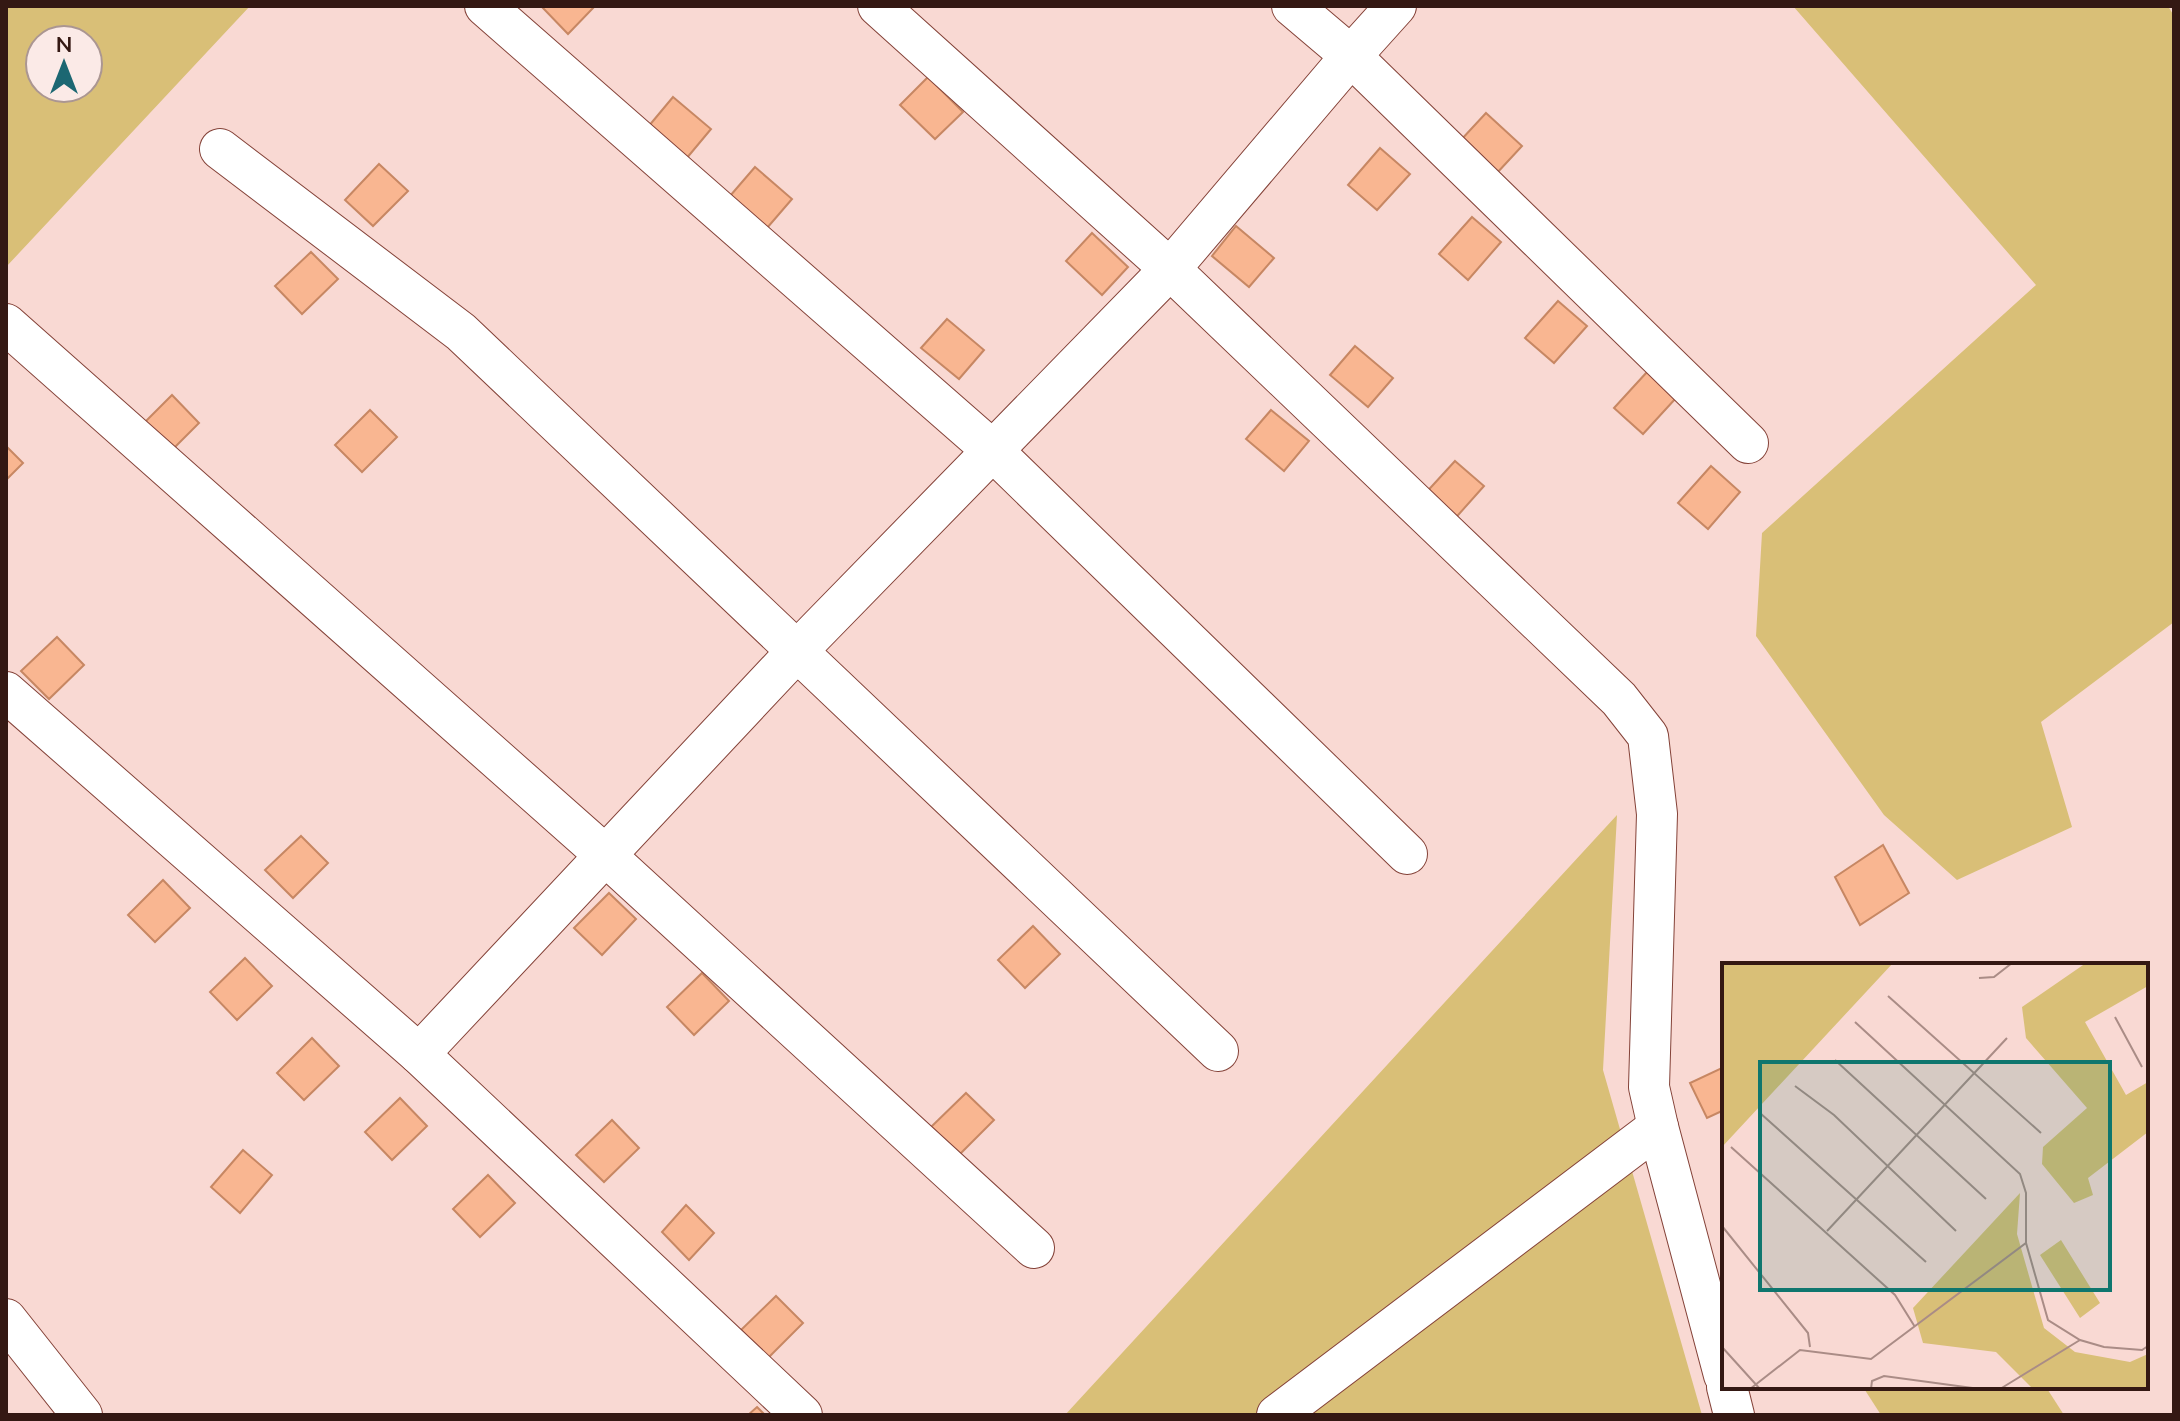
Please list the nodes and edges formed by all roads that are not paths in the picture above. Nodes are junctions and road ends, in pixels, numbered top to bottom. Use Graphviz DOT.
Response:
graph roads {
  1 [pos="485,6"];
  2 [pos="878,6"];
  3 [pos="1292,6"];
  4 [pos="1396,6"];
  5 [pos="1351,56"];
  6 [pos="220,149"];
  7 [pos="1170,269"];
  8 [pos="6,324"];
  9 [pos="1748,443"];
  10 [pos="992,450"];
  11 [pos="798,650"];
  12 [pos="6,692"];
  13 [pos="1407,854"];
  14 [pos="605,855"];
  15 [pos="1218,1051"];
  16 [pos="419,1054"];
  17 [pos="1658,1127"];
  18 [pos="1034,1248"];
  19 [pos="6,1319"];
  20 [pos="1722,1367"];
  21 [pos="1728,1389"];
  22 [pos="82,1415"];
  23 [pos="802,1415"];
  24 [pos="1277,1415"];
  25 [pos="1734,1415"];
  1 -- 10 [label="street"];
  2 -- 7 [label="street"];
  3 -- 5 [label="street"];
  4 -- 5 [label="street"];
  5 -- 7 [label="street"];
  5 -- 9 [label="street"];
  6 -- 11 [label="street"];
  7 -- 10 [label="street"];
  7 -- 17 [label="street"];
  8 -- 14 [label="street"];
  10 -- 11 [label="street"];
  10 -- 13 [label="street"];
  11 -- 14 [label="street"];
  11 -- 15 [label="street"];
  12 -- 16 [label="street"];
  14 -- 16 [label="street"];
  14 -- 18 [label="street"];
  16 -- 23 [label="street"];
  17 -- 20 [label="street"];
  17 -- 24 [label="street"];
  19 -- 22 [label="street"];
  21 -- 25 [label="street"];
}
